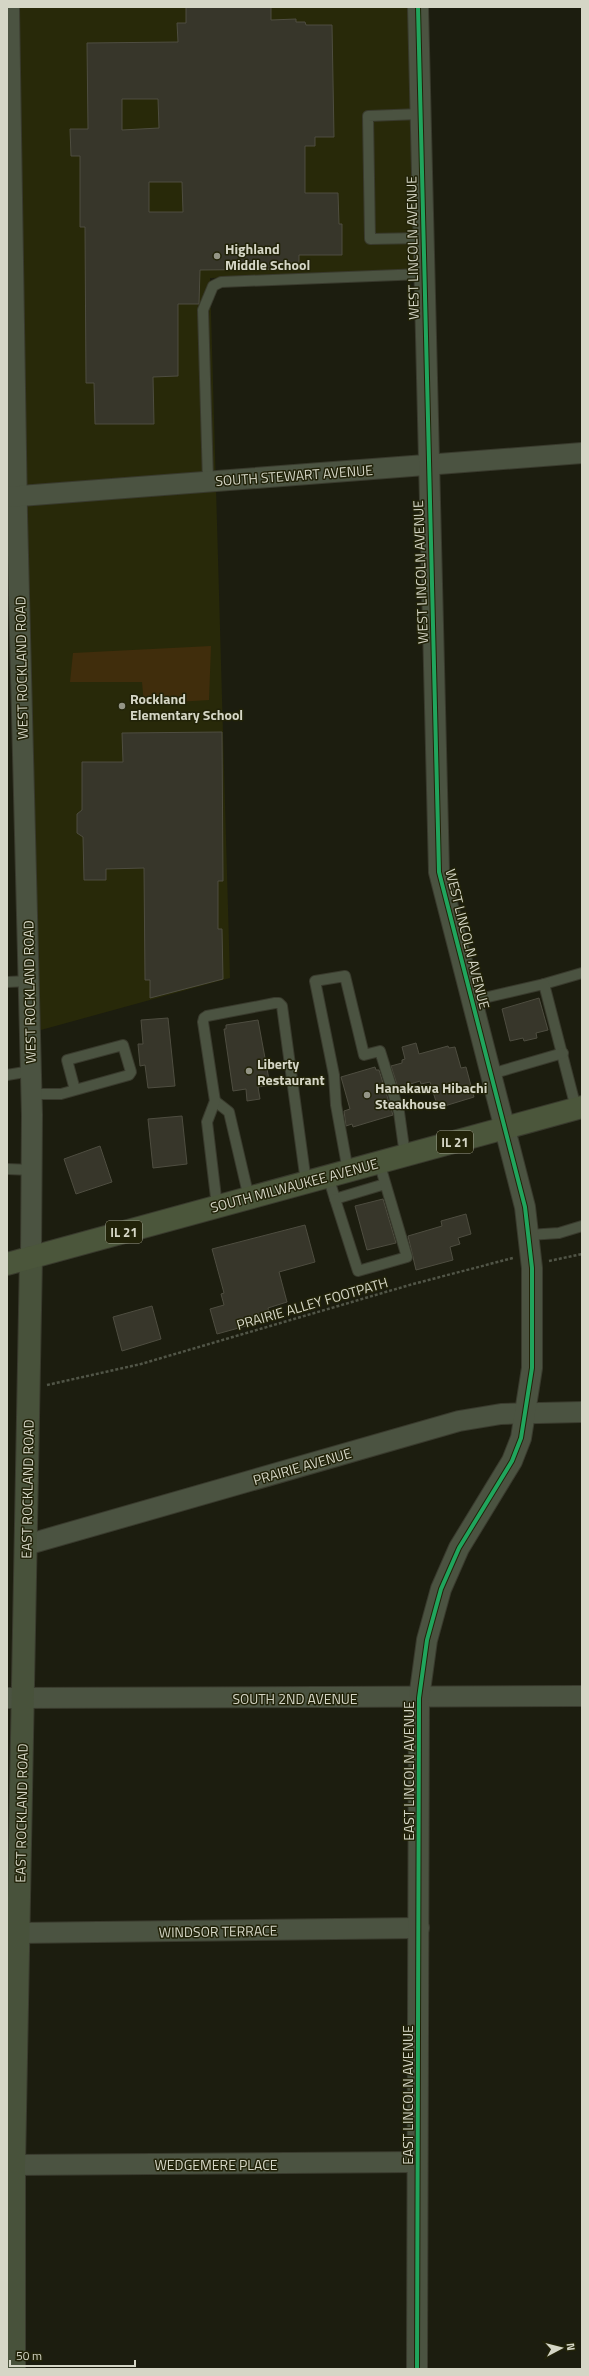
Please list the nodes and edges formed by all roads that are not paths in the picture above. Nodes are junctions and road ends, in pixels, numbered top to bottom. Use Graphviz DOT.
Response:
graph roads {
  1 [pos="418,7"];
  2 [pos="8,10"];
  3 [pos="420,114"];
  4 [pos="422,238"];
  5 [pos="10,249"];
  6 [pos="423,274"];
  7 [pos="582,453"];
  8 [pos="428,465"];
  9 [pos="208,481"];
  10 [pos="12,496"];
  11 [pos="582,973"];
  12 [pos="29,981"];
  13 [pos="7,982"];
  14 [pos="544,984"];
  15 [pos="471,1001"];
  16 [pos="563,1053"];
  17 [pos="31,1071"];
  18 [pos="491,1074"];
  19 [pos="7,1075"];
  20 [pos="75,1090"];
  21 [pos="32,1094"];
  22 [pos="215,1100"];
  23 [pos="579,1108"];
  24 [pos="505,1128"];
  25 [pos="405,1155"];
  26 [pos="379,1162"];
  27 [pos="7,1169"];
  28 [pos="32,1170"];
  29 [pos="338,1174"];
  30 [pos="306,1182"];
  31 [pos="385,1184"];
  32 [pos="249,1198"];
  33 [pos="335,1199"];
  34 [pos="217,1206"];
  35 [pos="582,1226"];
  36 [pos="530,1244"];
  37 [pos="31,1257"];
  38 [pos="7,1264"];
  39 [pos="582,1412"];
  40 [pos="525,1413"];
  41 [pos="26,1545"];
  42 [pos="582,1696"];
  43 [pos="15,1698"];
  44 [pos="419,1698"];
  45 [pos="419,1928"];
  46 [pos="18,1933"];
  47 [pos="417,2162"];
  48 [pos="14,2165"];
  49 [pos="14,2369"];
  50 [pos="417,2369"];
  1 -- 3 [label="street, WEST LINCOLN AVENUE"];
  2 -- 5 [label="street, WEST ROCKLAND ROAD"];
  3 -- 4 [label="street, WEST LINCOLN AVENUE"];
  3 -- 4 [label="lane"];
  4 -- 6 [label="street, WEST LINCOLN AVENUE"];
  5 -- 10 [label="street, WEST ROCKLAND ROAD"];
  6 -- 8 [label="street, WEST LINCOLN AVENUE"];
  6 -- 9 [label="lane"];
  7 -- 8 [label="street, SOUTH STEWART AVENUE"];
  8 -- 9 [label="street, SOUTH STEWART AVENUE"];
  8 -- 15 [label="street, WEST LINCOLN AVENUE"];
  9 -- 10 [label="street, SOUTH STEWART AVENUE"];
  10 -- 12 [label="street, WEST ROCKLAND ROAD"];
  11 -- 14 [label="lane"];
  12 -- 13 [label="lane"];
  12 -- 17 [label="street, WEST ROCKLAND ROAD"];
  14 -- 15 [label="lane"];
  14 -- 16 [label="lane"];
  15 -- 18 [label="street, WEST LINCOLN AVENUE"];
  16 -- 18 [label="lane"];
  16 -- 23 [label="lane"];
  17 -- 19 [label="lane"];
  17 -- 21 [label="street, WEST ROCKLAND ROAD"];
  18 -- 24 [label="street, WEST LINCOLN AVENUE"];
  20 -- 20 [label="lane"];
  20 -- 21 [label="lane"];
  21 -- 28 [label="street, WEST ROCKLAND ROAD"];
  22 -- 30 [label="lane"];
  22 -- 32 [label="lane"];
  22 -- 34 [label="lane"];
  23 -- 24 [label="main road, SOUTH MILWAUKEE AVENUE / IL 21"];
  24 -- 25 [label="main road, SOUTH MILWAUKEE AVENUE / IL 21"];
  24 -- 36 [label="street, EAST LINCOLN AVENUE"];
  25 -- 26 [label="main road, SOUTH MILWAUKEE AVENUE / IL 21"];
  25 -- 29 [label="lane"];
  26 -- 29 [label="main road, SOUTH MILWAUKEE AVENUE / IL 21"];
  26 -- 31 [label="lane"];
  27 -- 28 [label="lane"];
  28 -- 37 [label="street, WEST ROCKLAND ROAD"];
  29 -- 30 [label="main road, SOUTH MILWAUKEE AVENUE / IL 21"];
  29 -- 33 [label="lane"];
  30 -- 32 [label="main road, SOUTH MILWAUKEE AVENUE / IL 21"];
  31 -- 33 [label="lane"];
  31 -- 33 [label="lane"];
  32 -- 34 [label="main road, SOUTH MILWAUKEE AVENUE / IL 21"];
  34 -- 37 [label="main road, SOUTH MILWAUKEE AVENUE / IL 21"];
  35 -- 36 [label="lane"];
  36 -- 40 [label="street, EAST LINCOLN AVENUE"];
  37 -- 38 [label="main road, SOUTH MILWAUKEE AVENUE / IL 21"];
  37 -- 41 [label="street, EAST ROCKLAND ROAD"];
  39 -- 40 [label="street, PRAIRIE AVENUE"];
  40 -- 41 [label="street, PRAIRIE AVENUE"];
  40 -- 44 [label="street, EAST LINCOLN AVENUE"];
  41 -- 43 [label="street, EAST ROCKLAND ROAD"];
  42 -- 44 [label="street, SOUTH 2ND AVENUE"];
  43 -- 44 [label="street, SOUTH 2ND AVENUE"];
  43 -- 46 [label="street, EAST ROCKLAND ROAD"];
  44 -- 45 [label="street, EAST LINCOLN AVENUE"];
  45 -- 46 [label="street, WINDSOR TERRACE"];
  45 -- 47 [label="street, EAST LINCOLN AVENUE"];
  46 -- 48 [label="street, EAST ROCKLAND ROAD"];
  47 -- 48 [label="street, WEDGEMERE PLACE"];
  47 -- 50 [label="street, EAST LINCOLN AVENUE"];
  48 -- 49 [label="street, EAST ROCKLAND ROAD"];
}
